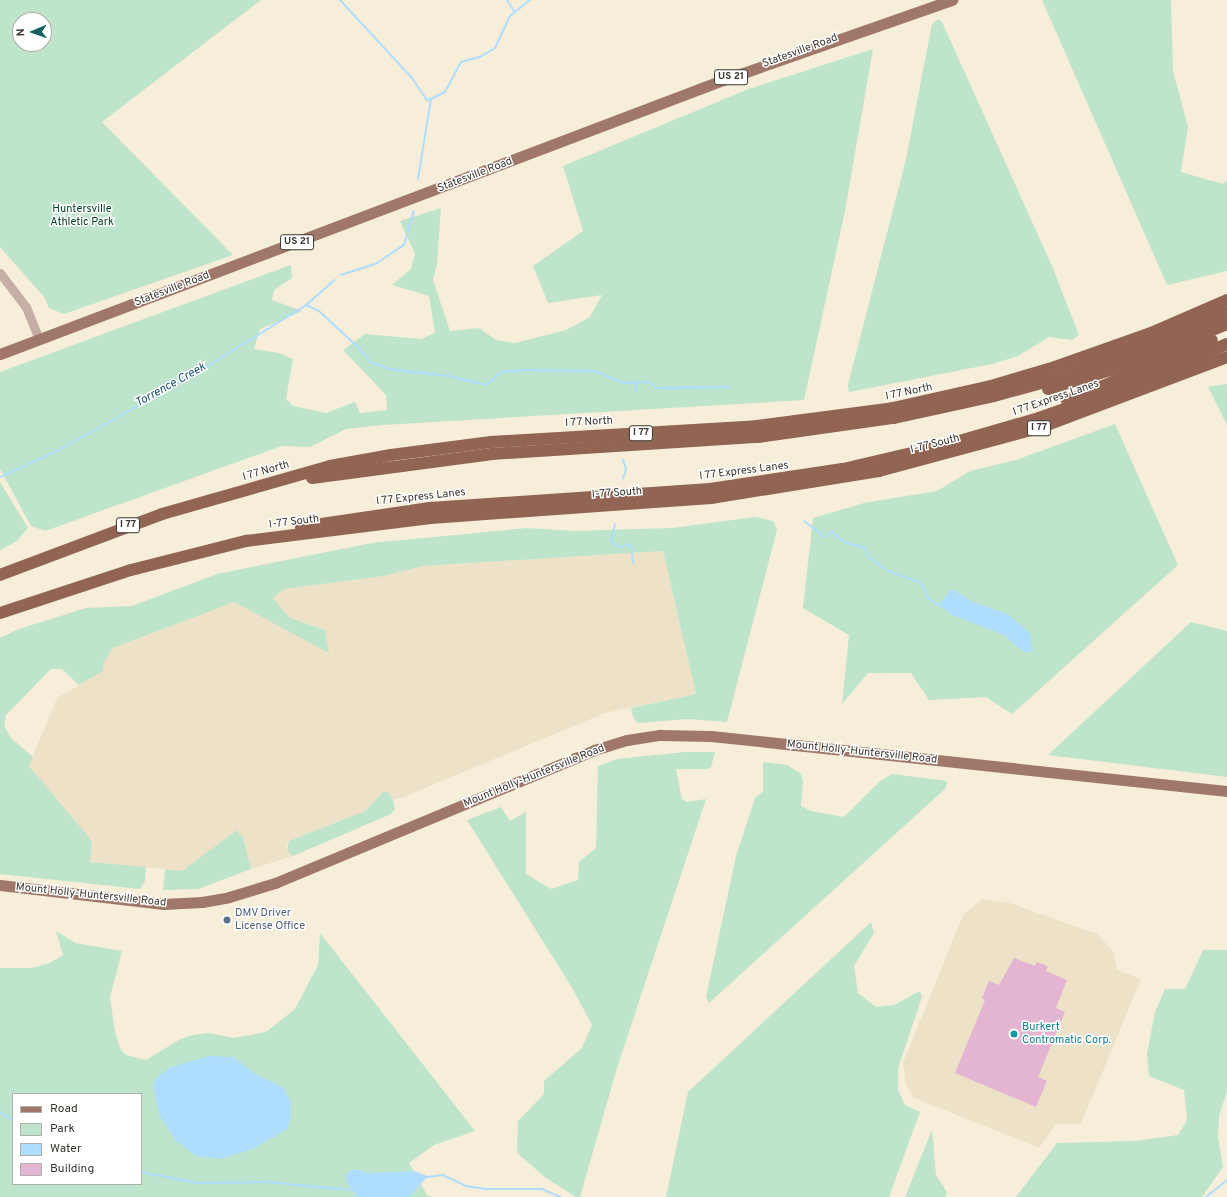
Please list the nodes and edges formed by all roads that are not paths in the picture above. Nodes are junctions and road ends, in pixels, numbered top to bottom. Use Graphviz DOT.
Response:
graph roads {
  1 [pos="952,0"];
  2 [pos="0,273"];
  3 [pos="1227,300"];
  4 [pos="1227,312"];
  5 [pos="1227,324"];
  6 [pos="1227,333"];
  7 [pos="39,339"];
  8 [pos="1227,344"];
  9 [pos="0,354"];
  10 [pos="1227,357"];
  11 [pos="961,405"];
  12 [pos="975,438"];
  13 [pos="259,487"];
  14 [pos="246,541"];
  15 [pos="0,575"];
  16 [pos="0,613"];
  17 [pos="1227,792"];
  18 [pos="0,885"];
  1 -- 7 [label="main road, Statesville Road / US 21"];
  2 -- 7 [label="street"];
  3 -- 13 [label="highway, I 77 North / I 77"];
  4 -- 11 [label="highway, I 77 Express Lanes / I 77"];
  5 -- 11 [label="highway"];
  6 -- 12 [label="highway"];
  7 -- 9 [label="main road, Statesville Road / US 21"];
  8 -- 12 [label="highway, I 77 Express Lanes / I 77"];
  10 -- 14 [label="highway, I-77 South / I 77"];
  11 -- 13 [label="highway, I 77 Express Lanes / I 77"];
  12 -- 14 [label="highway, I 77 Express Lanes / I 77"];
  13 -- 15 [label="highway, I 77 North / I 77"];
  14 -- 16 [label="highway, I-77 South / I 77"];
  17 -- 18 [label="main road, Mount Holly-Huntersville Road"];
}
